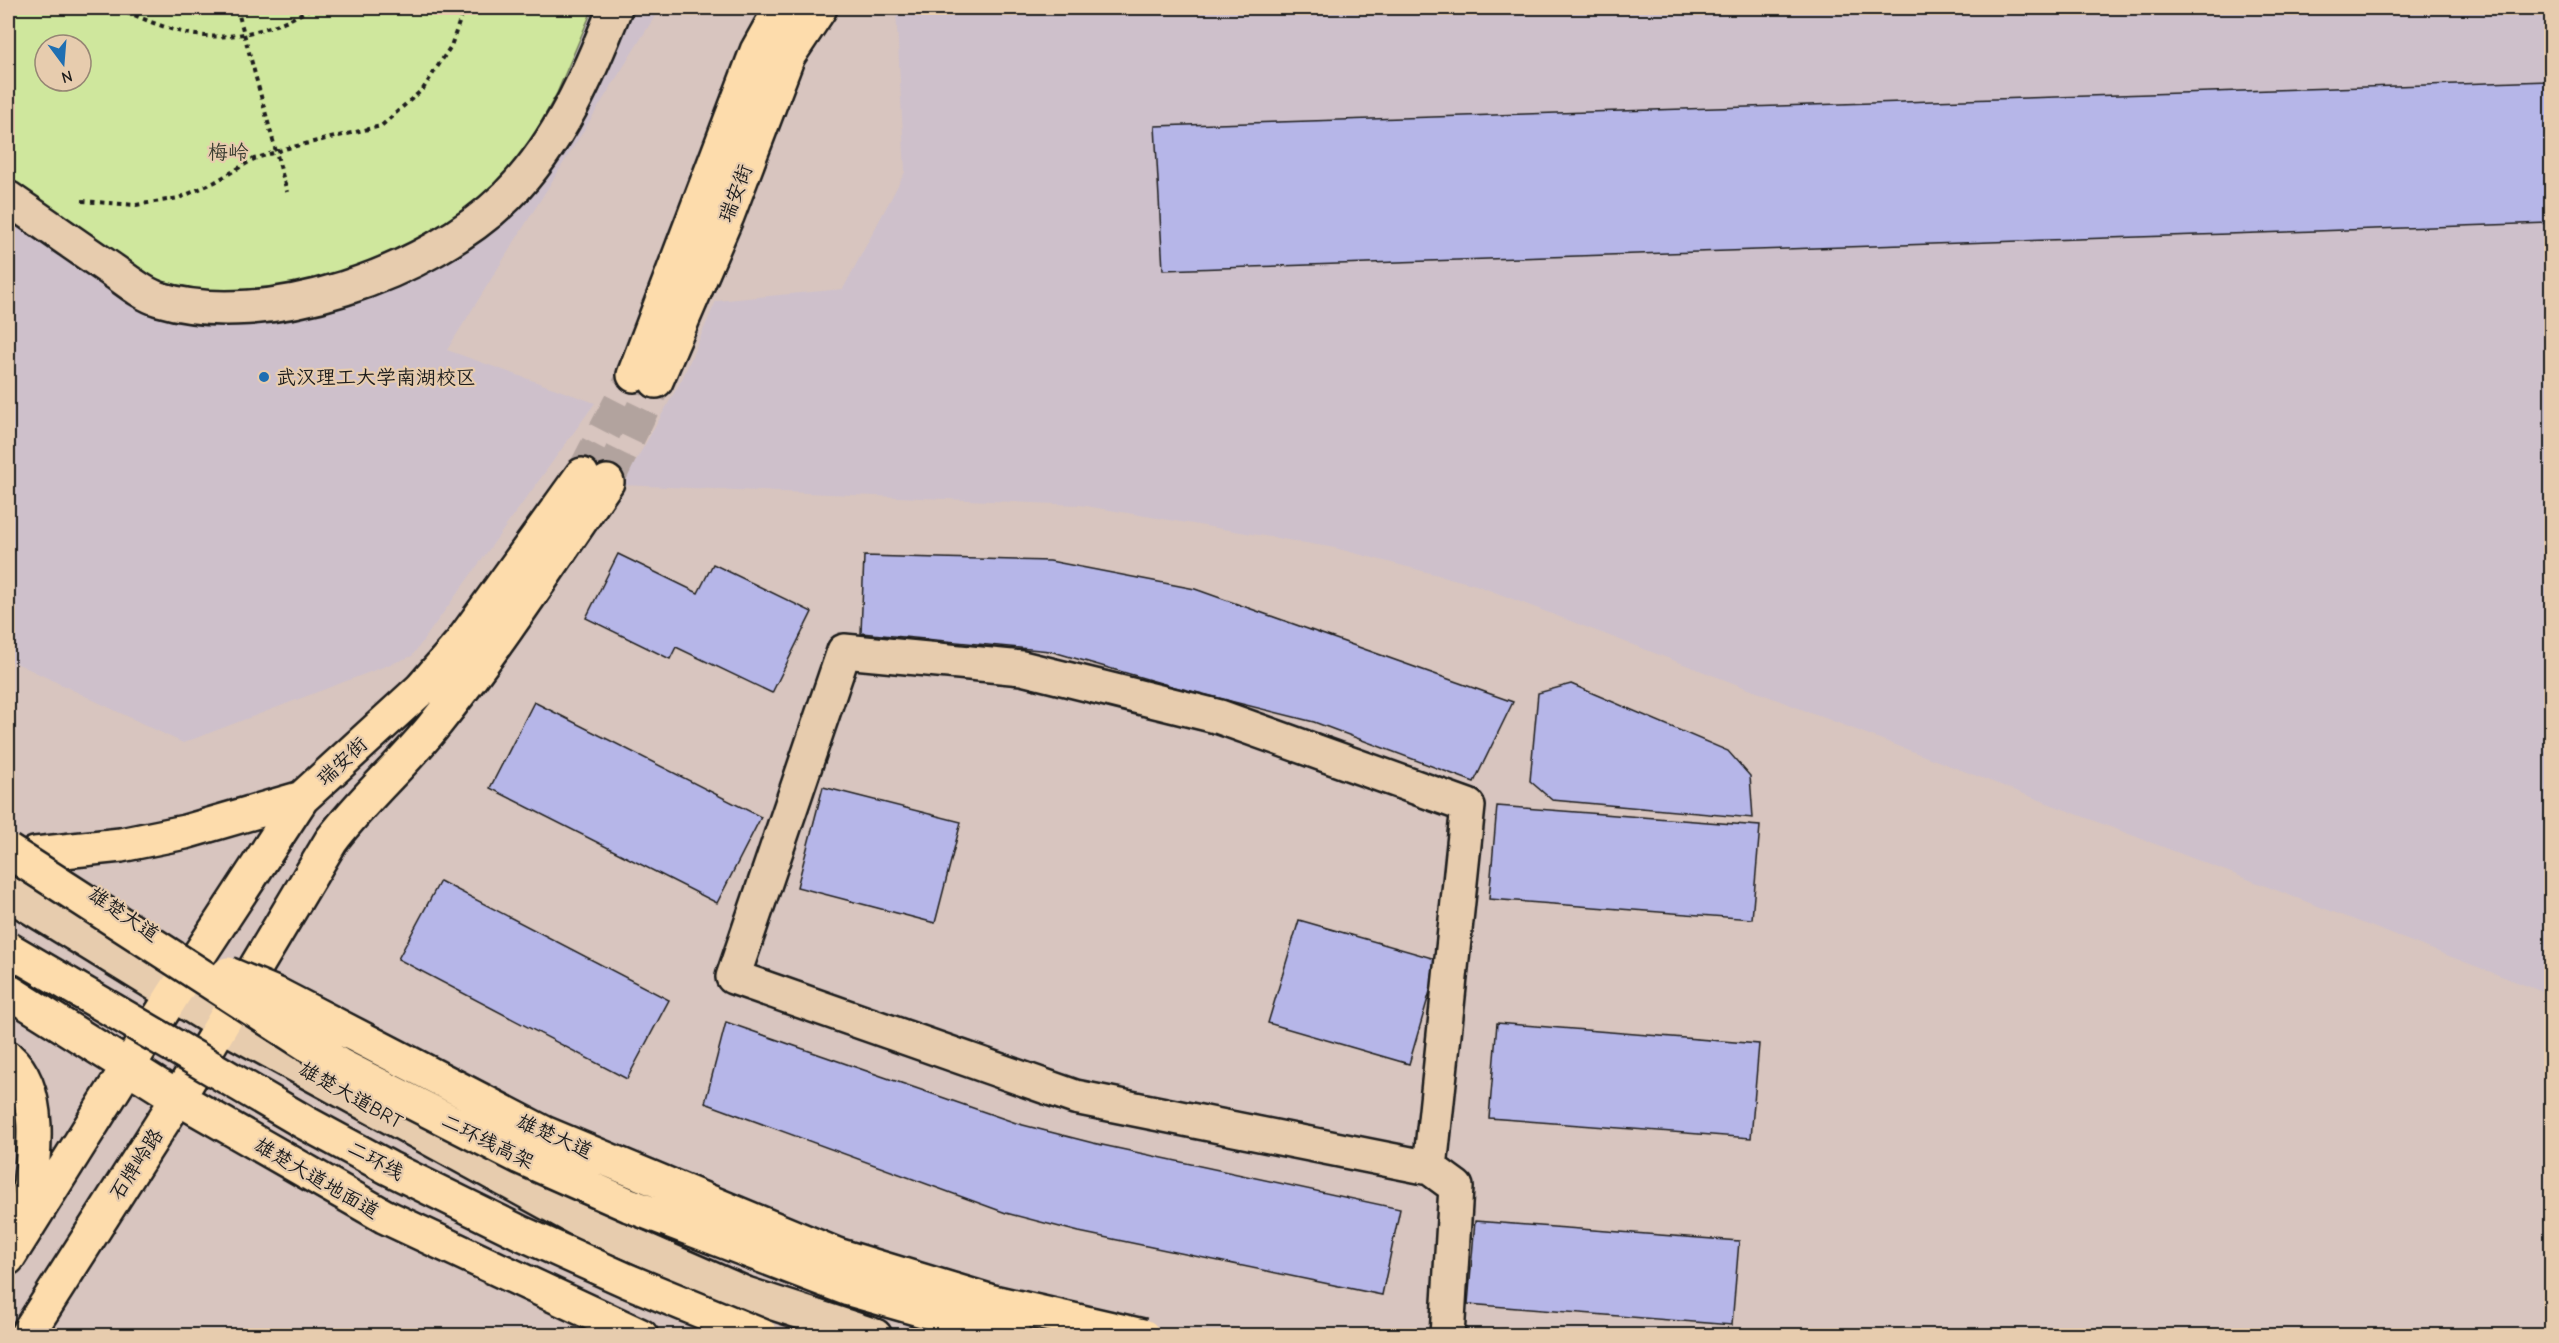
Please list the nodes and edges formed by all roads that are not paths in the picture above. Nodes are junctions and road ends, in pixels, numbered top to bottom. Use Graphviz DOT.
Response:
graph roads {
  1 [pos="615,8"];
  2 [pos="781,8"];
  3 [pos="820,8"];
  4 [pos="8,198"];
  5 [pos="302,798"];
  6 [pos="17,848"];
  7 [pos="8,893"];
  8 [pos="146,939"];
  9 [pos="8,950"];
  10 [pos="195,963"];
  11 [pos="241,989"];
  12 [pos="8,991"];
  13 [pos="173,995"];
  14 [pos="221,1024"];
  15 [pos="8,1058"];
  16 [pos="129,1068"];
  17 [pos="178,1098"];
  18 [pos="1430,1168"];
  19 [pos="16,1245"];
  20 [pos="26,1335"];
  21 [pos="641,1335"];
  22 [pos="762,1335"];
  23 [pos="875,1335"];
  24 [pos="1014,1335"];
  25 [pos="1145,1335"];
  26 [pos="1447,1335"];
  1 -- 4 [label="street"];
  2 -- 3 [label="main road, 瑞安街"];
  5 -- 6 [label="main road"];
  5 -- 10 [label="main road, 瑞安街"];
  5 -- 11 [label="main road, 瑞安街"];
  6 -- 8 [label="main road, 二环线高架, bridge"];
  6 -- 10 [label="main road, 雄楚大道"];
  7 -- 13 [label="street, 雄楚大道BRT"];
  8 -- 24 [label="main road, 二环线高架, bridge"];
  8 -- 25 [label="main road, bridge"];
  9 -- 22 [label="main road, 二环线, bridge"];
  10 -- 11 [label="main road, 雄楚大道"];
  10 -- 13 [label="main road, 瑞安街"];
  11 -- 14 [label="main road, 石牌岭路"];
  11 -- 25 [label="main road, 雄楚大道"];
  12 -- 16 [label="main road, 雄楚大道地面道"];
  13 -- 14 [label="street, 雄楚大道BRT"];
  13 -- 16 [label="main road, 瑞安街"];
  14 -- 17 [label="main road, 石牌岭路"];
  14 -- 23 [label="street, 雄楚大道BRT"];
  15 -- 19 [label="main road"];
  16 -- 17 [label="main road, 雄楚大道地面道"];
  16 -- 19 [label="main road"];
  17 -- 20 [label="main road, 石牌岭路"];
  17 -- 21 [label="main road, 雄楚大道地面道"];
  18 -- 18 [label="street"];
  18 -- 26 [label="street"];
}
